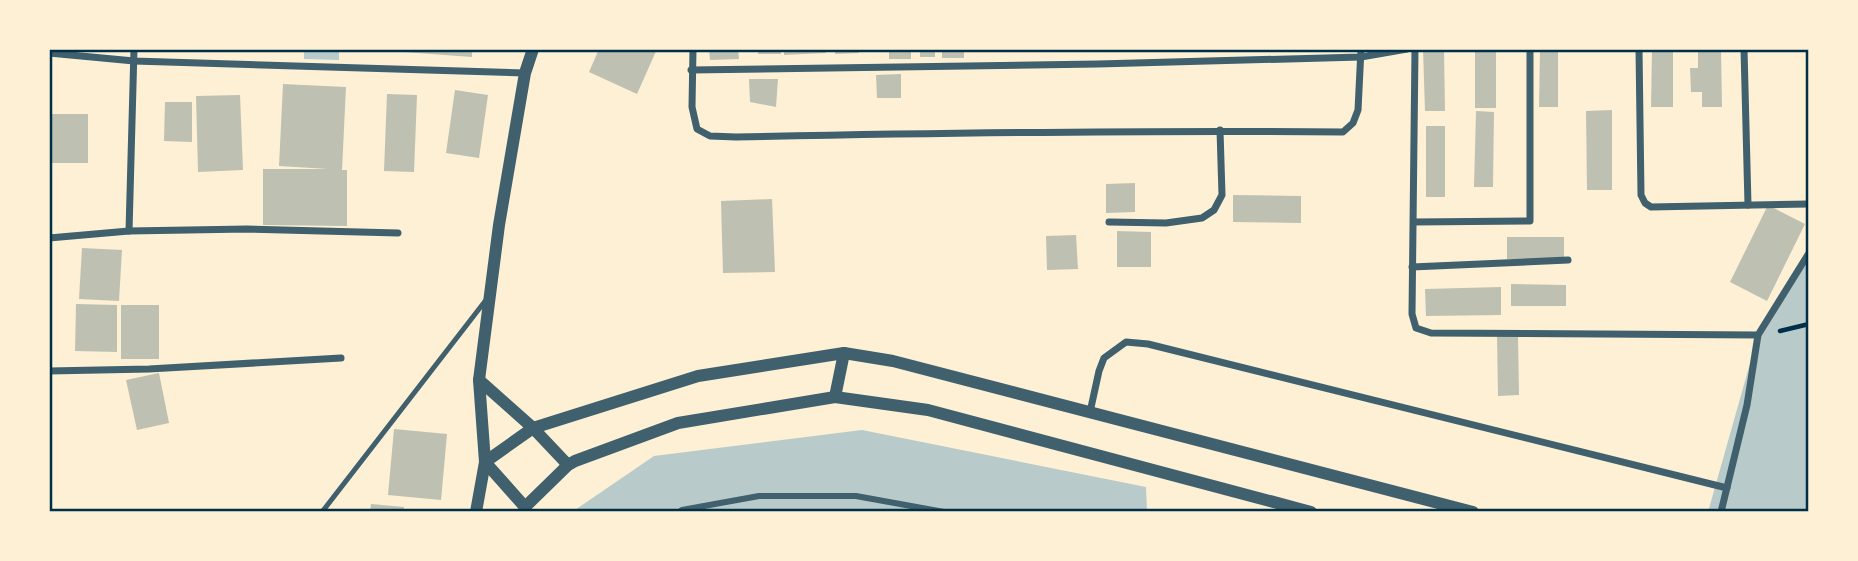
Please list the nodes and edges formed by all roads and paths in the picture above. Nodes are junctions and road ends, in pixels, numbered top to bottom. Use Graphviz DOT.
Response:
graph roads {
  1 [pos="134,49"];
  2 [pos="533,49"];
  3 [pos="693,49"];
  4 [pos="1407,49"];
  5 [pos="1415,49"];
  6 [pos="1530,49"];
  7 [pos="1639,49"];
  8 [pos="1744,49"];
  9 [pos="49,53"];
  10 [pos="1361,53"];
  11 [pos="134,61"];
  12 [pos="691,70"];
  13 [pos="525,73"];
  14 [pos="1220,130"];
  15 [pos="1809,204"];
  16 [pos="1748,205"];
  17 [pos="1109,222"];
  18 [pos="1414,222"];
  19 [pos="129,231"];
  20 [pos="398,233"];
  21 [pos="49,238"];
  22 [pos="1809,253"];
  23 [pos="1568,260"];
  24 [pos="1412,267"];
  25 [pos="490,295"];
  26 [pos="1758,335"];
  27 [pos="844,354"];
  28 [pos="341,358"];
  29 [pos="49,371"];
  30 [pos="480,380"];
  31 [pos="835,397"];
  32 [pos="1090,412"];
  33 [pos="533,428"];
  34 [pos="485,462"];
  35 [pos="568,466"];
  36 [pos="1727,488"];
  37 [pos="525,509"];
  38 [pos="322,512"];
  39 [pos="476,512"];
  40 [pos="679,512"];
  41 [pos="944,512"];
  42 [pos="1311,512"];
  43 [pos="1472,512"];
  44 [pos="1721,512"];
  1 -- 11 [label="street"];
  2 -- 13 [label="street"];
  3 -- 12 [label="street"];
  4 -- 10 [label="street"];
  5 -- 18 [label="street"];
  6 -- 18 [label="street"];
  7 -- 16 [label="street"];
  8 -- 16 [label="street"];
  9 -- 11 [label="street"];
  10 -- 12 [label="street"];
  10 -- 14 [label="street"];
  11 -- 13 [label="street"];
  11 -- 19 [label="street"];
  12 -- 14 [label="street"];
  13 -- 25 [label="street"];
  14 -- 17 [label="street"];
  15 -- 16 [label="street"];
  18 -- 24 [label="street"];
  19 -- 20 [label="street"];
  19 -- 21 [label="street"];
  22 -- 26 [label="street"];
  23 -- 24 [label="street"];
  24 -- 26 [label="street"];
  25 -- 30 [label="street"];
  25 -- 38 [label="lane"];
  26 -- 36 [label="street"];
  27 -- 31 [label="street"];
  27 -- 32 [label="street"];
  27 -- 33 [label="street"];
  28 -- 29 [label="street"];
  30 -- 33 [label="street"];
  30 -- 34 [label="street"];
  31 -- 35 [label="street"];
  31 -- 42 [label="street"];
  32 -- 36 [label="street"];
  32 -- 43 [label="street"];
  33 -- 34 [label="street"];
  33 -- 35 [label="street"];
  34 -- 37 [label="street"];
  34 -- 39 [label="street"];
  35 -- 37 [label="street"];
  36 -- 44 [label="street"];
  40 -- 41 [label="street"];
}
